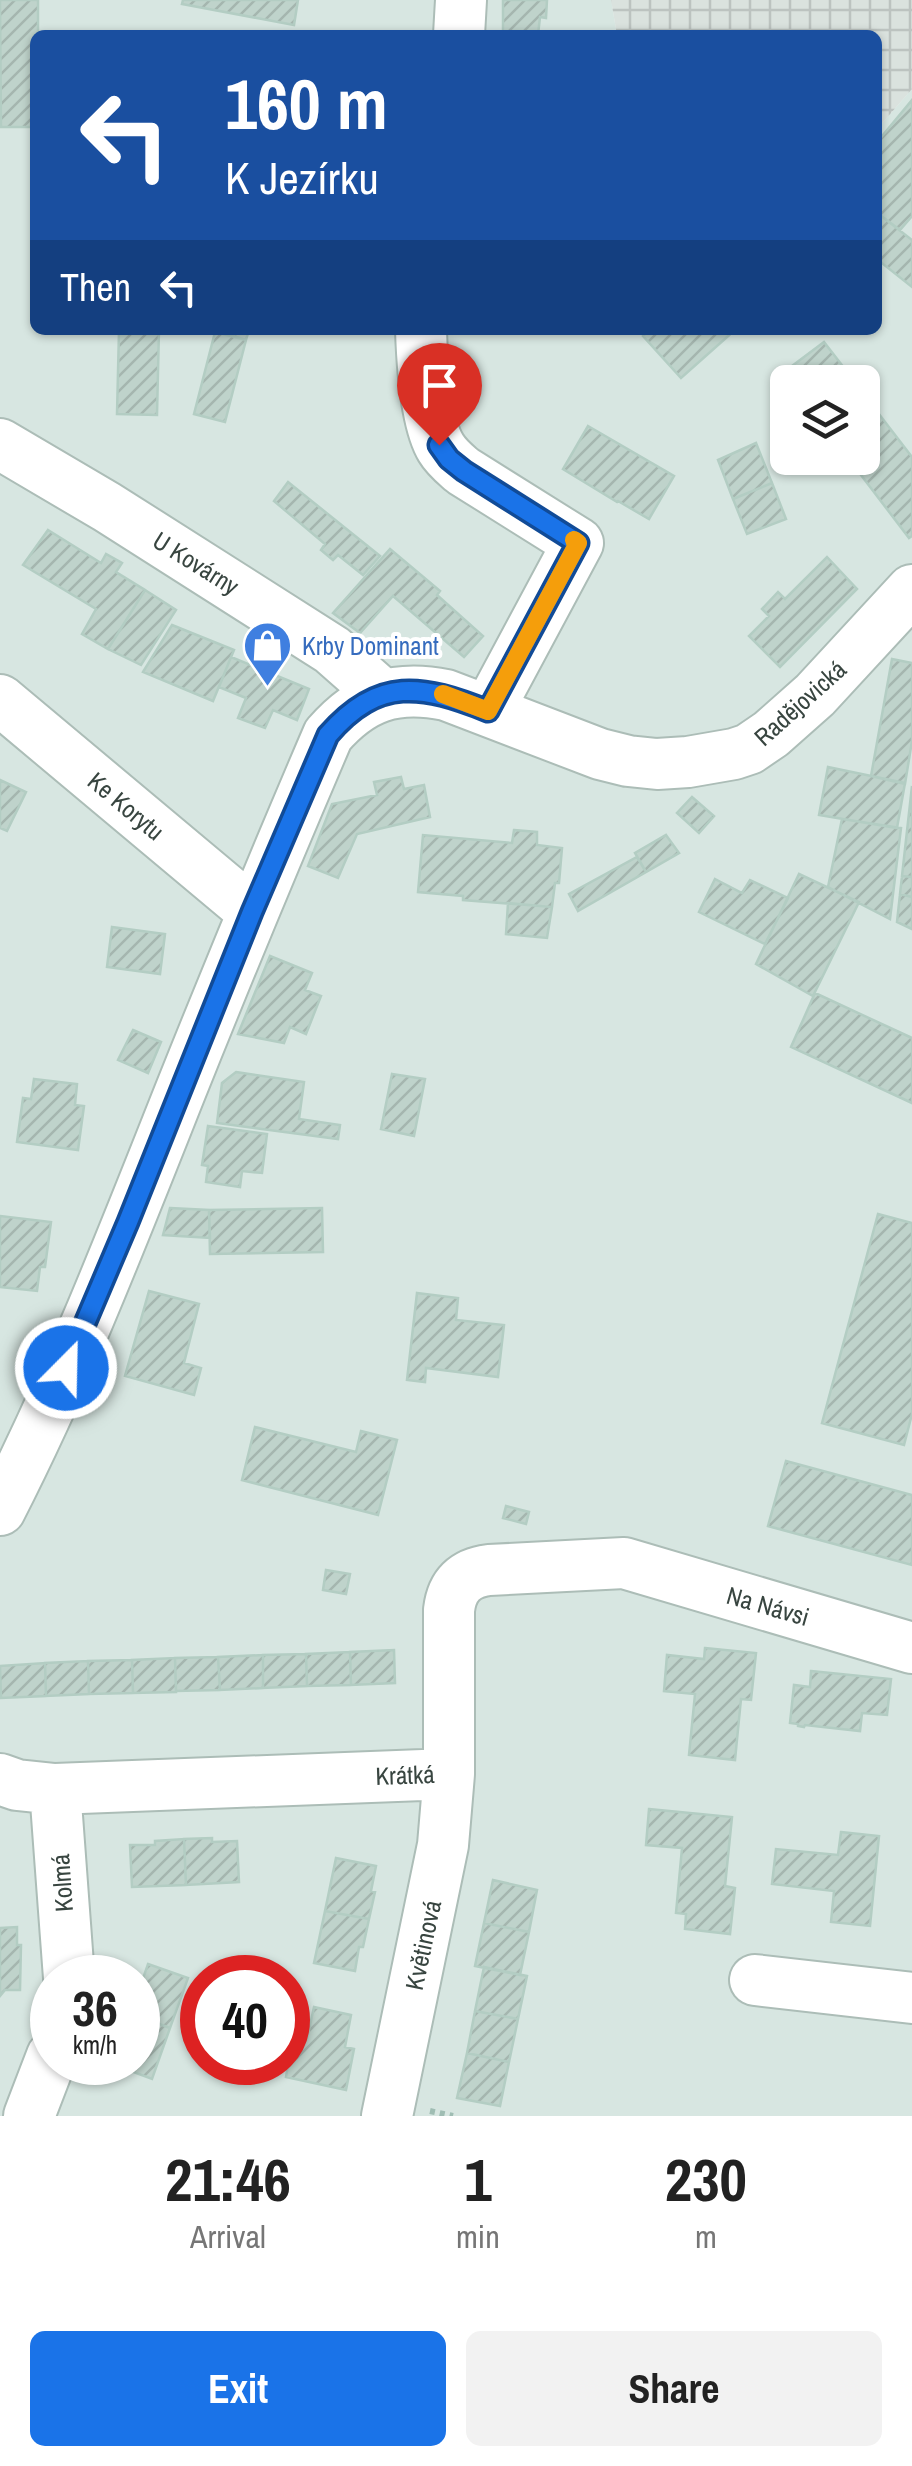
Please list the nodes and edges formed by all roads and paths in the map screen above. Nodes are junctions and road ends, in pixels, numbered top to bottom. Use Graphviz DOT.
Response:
graph roads {
  1 [pos="461,0"];
  2 [pos="459,30"];
  3 [pos="422,335"];
  4 [pos="0,444"];
  5 [pos="912,590"];
  6 [pos="383,695"];
  7 [pos="0,700"];
  8 [pos="488,711"];
  9 [pos="252,912"];
  10 [pos="0,1510"];
  11 [pos="624,1563"];
  12 [pos="912,1648"];
  13 [pos="449,1774"];
  14 [pos="0,1779"];
  15 [pos="56,1789"];
  16 [pos="67,1955"];
  17 [pos="755,1980"];
  18 [pos="912,1998"];
  19 [pos="40,2085"];
  20 [pos="28,2116"];
  21 [pos="387,2116"];
  1 -- 2 [label="street"];
  3 -- 8 [label="street"];
  4 -- 6 [label="street, U Kovárny"];
  5 -- 8 [label="street, Radějovická"];
  6 -- 8 [label="street, Radějovická"];
  6 -- 9 [label="street, Radějovická"];
  7 -- 9 [label="street, Ke Korytu"];
  9 -- 10 [label="street, Radějovická"];
  11 -- 12 [label="street, Na Návsi"];
  11 -- 13 [label="street, Krátká"];
  13 -- 15 [label="street, Krátká"];
  13 -- 21 [label="street, Květinová"];
  14 -- 15 [label="street, Krátká"];
  15 -- 16 [label="street, Kolmá"];
  17 -- 18 [label="street"];
  19 -- 20 [label="street"];
}
